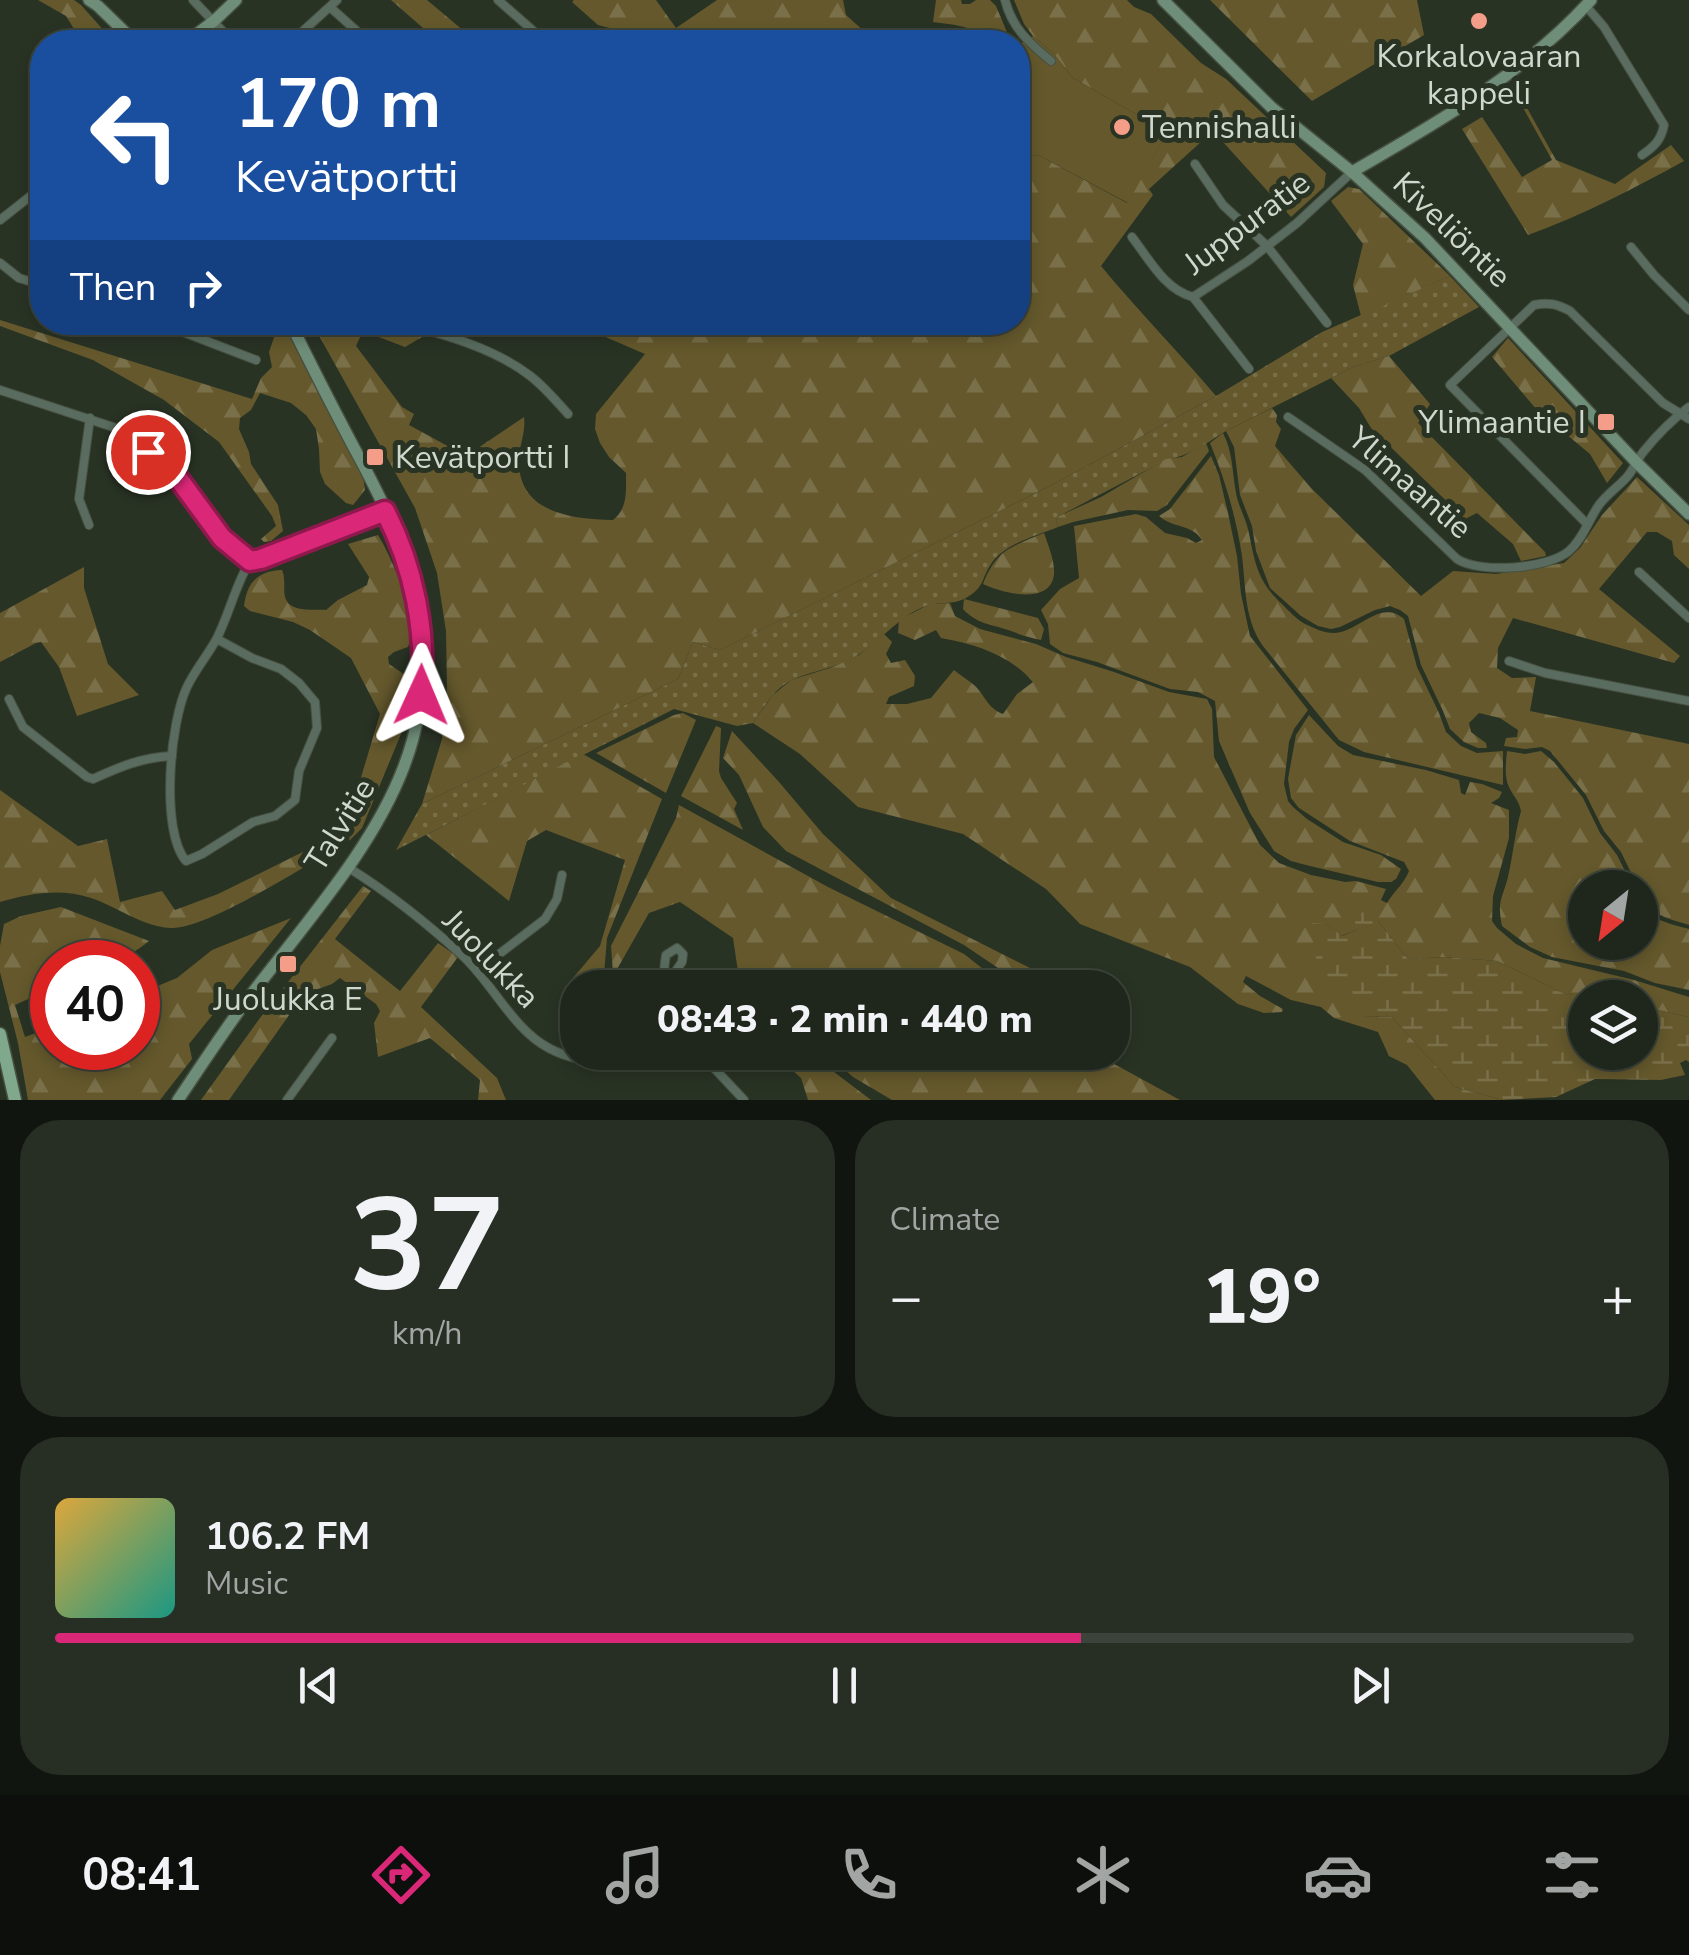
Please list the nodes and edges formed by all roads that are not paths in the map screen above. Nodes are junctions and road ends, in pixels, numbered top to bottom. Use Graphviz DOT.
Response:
graph roads {
  1 [pos="86,0"];
  2 [pos="193,0"];
  3 [pos="236,0"];
  4 [pos="1004,0"];
  5 [pos="1163,0"];
  6 [pos="501,1"];
  7 [pos="1588,3"];
  8 [pos="334,4"];
  9 [pos="214,22"];
  10 [pos="113,30"];
  11 [pos="123,30"];
  12 [pos="203,30"];
  13 [pos="222,30"];
  14 [pos="305,30"];
  15 [pos="358,30"];
  16 [pos="533,30"];
  17 [pos="1019,30"];
  18 [pos="1030,44"];
  19 [pos="1051,61"];
  20 [pos="1642,155"];
  21 [pos="1195,164"];
  22 [pos="1352,172"];
  23 [pos="30,196"];
  24 [pos="0,220"];
  25 [pos="1132,237"];
  26 [pos="1267,246"];
  27 [pos="1631,247"];
  28 [pos="0,263"];
  29 [pos="30,282"];
  30 [pos="1193,297"];
  31 [pos="1689,310"];
  32 [pos="1327,323"];
  33 [pos="1510,326"];
  34 [pos="197,335"];
  35 [pos="297,335"];
  36 [pos="445,335"];
  37 [pos="256,360"];
  38 [pos="1249,369"];
  39 [pos="0,391"];
  40 [pos="1689,407"];
  41 [pos="568,414"];
  42 [pos="1680,414"];
  43 [pos="1288,417"];
  44 [pos="90,418"];
  45 [pos="1689,419"];
  46 [pos="1636,462"];
  47 [pos="385,511"];
  48 [pos="1689,514"];
  49 [pos="1587,524"];
  50 [pos="90,526"];
  51 [pos="250,561"];
  52 [pos="1638,572"];
  53 [pos="1689,618"];
  54 [pos="217,639"];
  55 [pos="1509,662"];
  56 [pos="9,698"];
  57 [pos="1689,700"];
  58 [pos="172,756"];
  59 [pos="349,868"];
  60 [pos="562,875"];
  61 [pos="477,972"];
  62 [pos="0,1034"];
  63 [pos="332,1038"];
  64 [pos="560,1053"];
  65 [pos="716,1070"];
  66 [pos="15,1100"];
  67 [pos="178,1100"];
  68 [pos="288,1100"];
  69 [pos="744,1100"];
  1 -- 10 [label="street"];
  1 -- 11 [label="street"];
  2 -- 9 [label="street"];
  3 -- 9 [label="street"];
  4 -- 17 [label="street"];
  5 -- 22 [label="street, Kiveliöntie"];
  6 -- 16 [label="street"];
  7 -- 20 [label="street"];
  7 -- 22 [label="street"];
  8 -- 14 [label="street"];
  8 -- 15 [label="street"];
  9 -- 12 [label="street"];
  9 -- 13 [label="street"];
  18 -- 19 [label="street"];
  21 -- 26 [label="street"];
  22 -- 26 [label="street, Juppuratie"];
  22 -- 33 [label="street, Kiveliöntie"];
  23 -- 24 [label="street"];
  25 -- 30 [label="street, Juppuratie"];
  26 -- 30 [label="street, Juppuratie"];
  26 -- 32 [label="street"];
  27 -- 31 [label="street"];
  28 -- 29 [label="street"];
  30 -- 38 [label="street"];
  33 -- 42 [label="street"];
  33 -- 46 [label="street, Kiveliöntie"];
  33 -- 49 [label="street"];
  34 -- 37 [label="street"];
  35 -- 47 [label="street, Talvitie"];
  36 -- 41 [label="street"];
  39 -- 44 [label="street"];
  40 -- 42 [label="street, Ylimaantie"];
  42 -- 45 [label="street"];
  42 -- 46 [label="street, Ylimaantie"];
  43 -- 49 [label="street, Ylimaantie"];
  44 -- 50 [label="street"];
  44 -- 51 [label="street"];
  46 -- 48 [label="street, Kiveliöntie"];
  46 -- 49 [label="street, Ylimaantie"];
  47 -- 51 [label="street"];
  47 -- 59 [label="street, Talvitie"];
  51 -- 54 [label="street"];
  52 -- 53 [label="street"];
  54 -- 58 [label="street"];
  54 -- 58 [label="street"];
  55 -- 57 [label="street"];
  56 -- 58 [label="street"];
  59 -- 61 [label="street, Juolukka"];
  59 -- 67 [label="street, Talvitie"];
  60 -- 61 [label="street"];
  61 -- 64 [label="street, Juolukka"];
  62 -- 66 [label="main road"];
  63 -- 68 [label="street"];
  65 -- 69 [label="street"];
}
